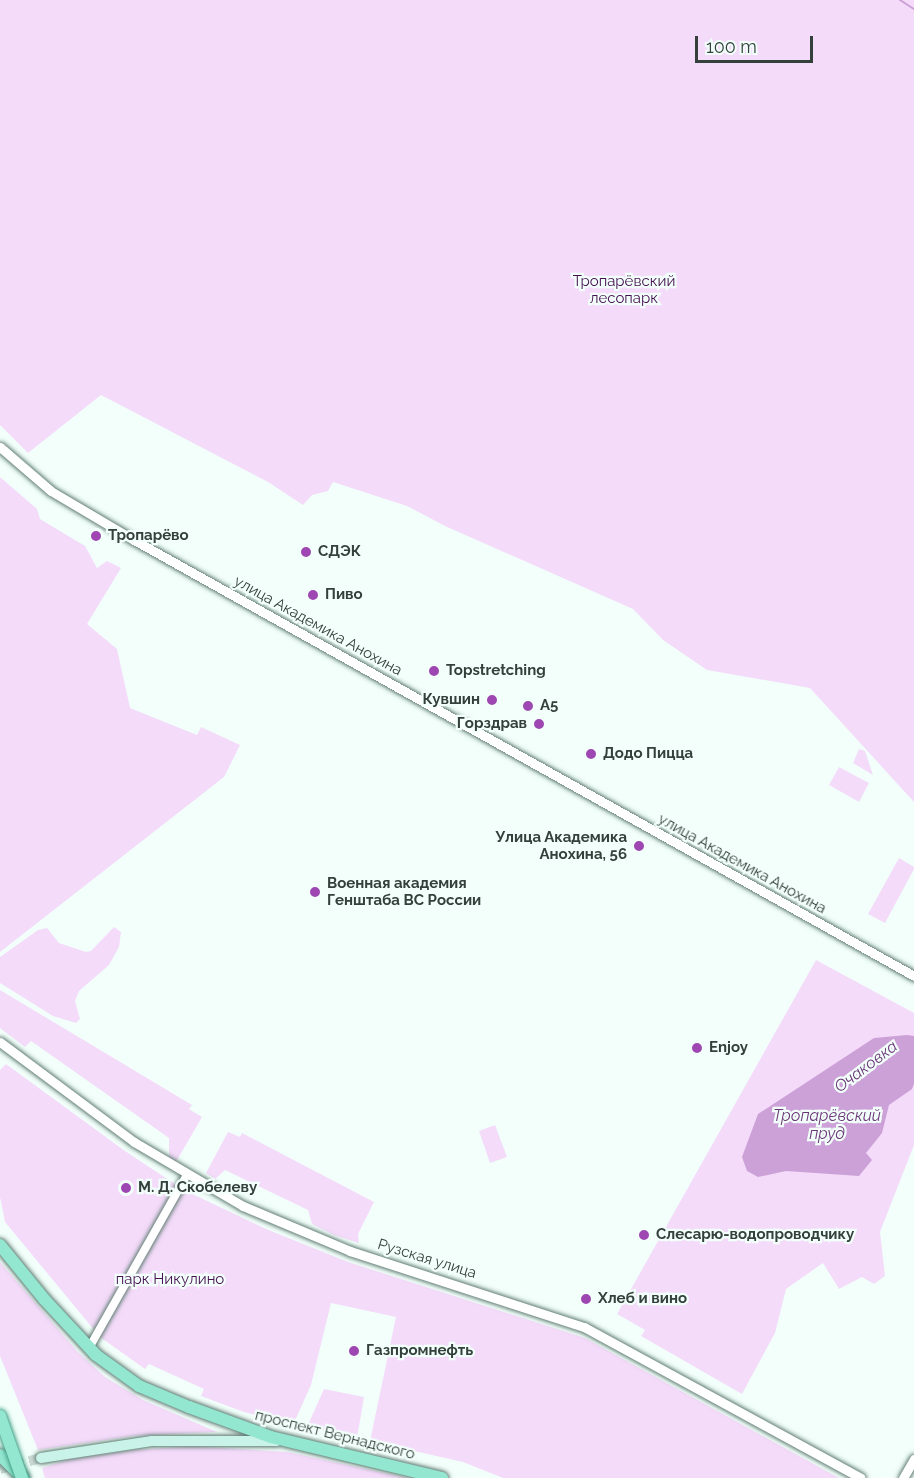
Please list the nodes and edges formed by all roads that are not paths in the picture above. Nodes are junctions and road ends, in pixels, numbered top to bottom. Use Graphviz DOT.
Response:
graph roads {
  1 [pos="0,447"];
  2 [pos="914,976"];
  3 [pos="0,1042"];
  4 [pos="187,1175"];
  5 [pos="0,1245"];
  6 [pos="89,1348"];
  7 [pos="0,1416"];
  8 [pos="292,1443"];
  9 [pos="0,1455"];
  10 [pos="41,1458"];
  11 [pos="914,1459"];
  12 [pos="22,1478"];
  13 [pos="442,1478"];
  14 [pos="861,1478"];
  15 [pos="903,1478"];
  1 -- 2 [label="street, улица Академика Анохина"];
  3 -- 4 [label="street, Рузская улица"];
  4 -- 6 [label="street"];
  4 -- 14 [label="street, Рузская улица"];
  5 -- 6 [label="main road, проспект Вернадского"];
  6 -- 8 [label="main road, проспект Вернадского"];
  7 -- 12 [label="main road, bridge"];
  8 -- 10 [label="main road"];
  8 -- 13 [label="main road, проспект Вернадского"];
  9 -- 12 [label="main road"];
  11 -- 15 [label="street"];
}
